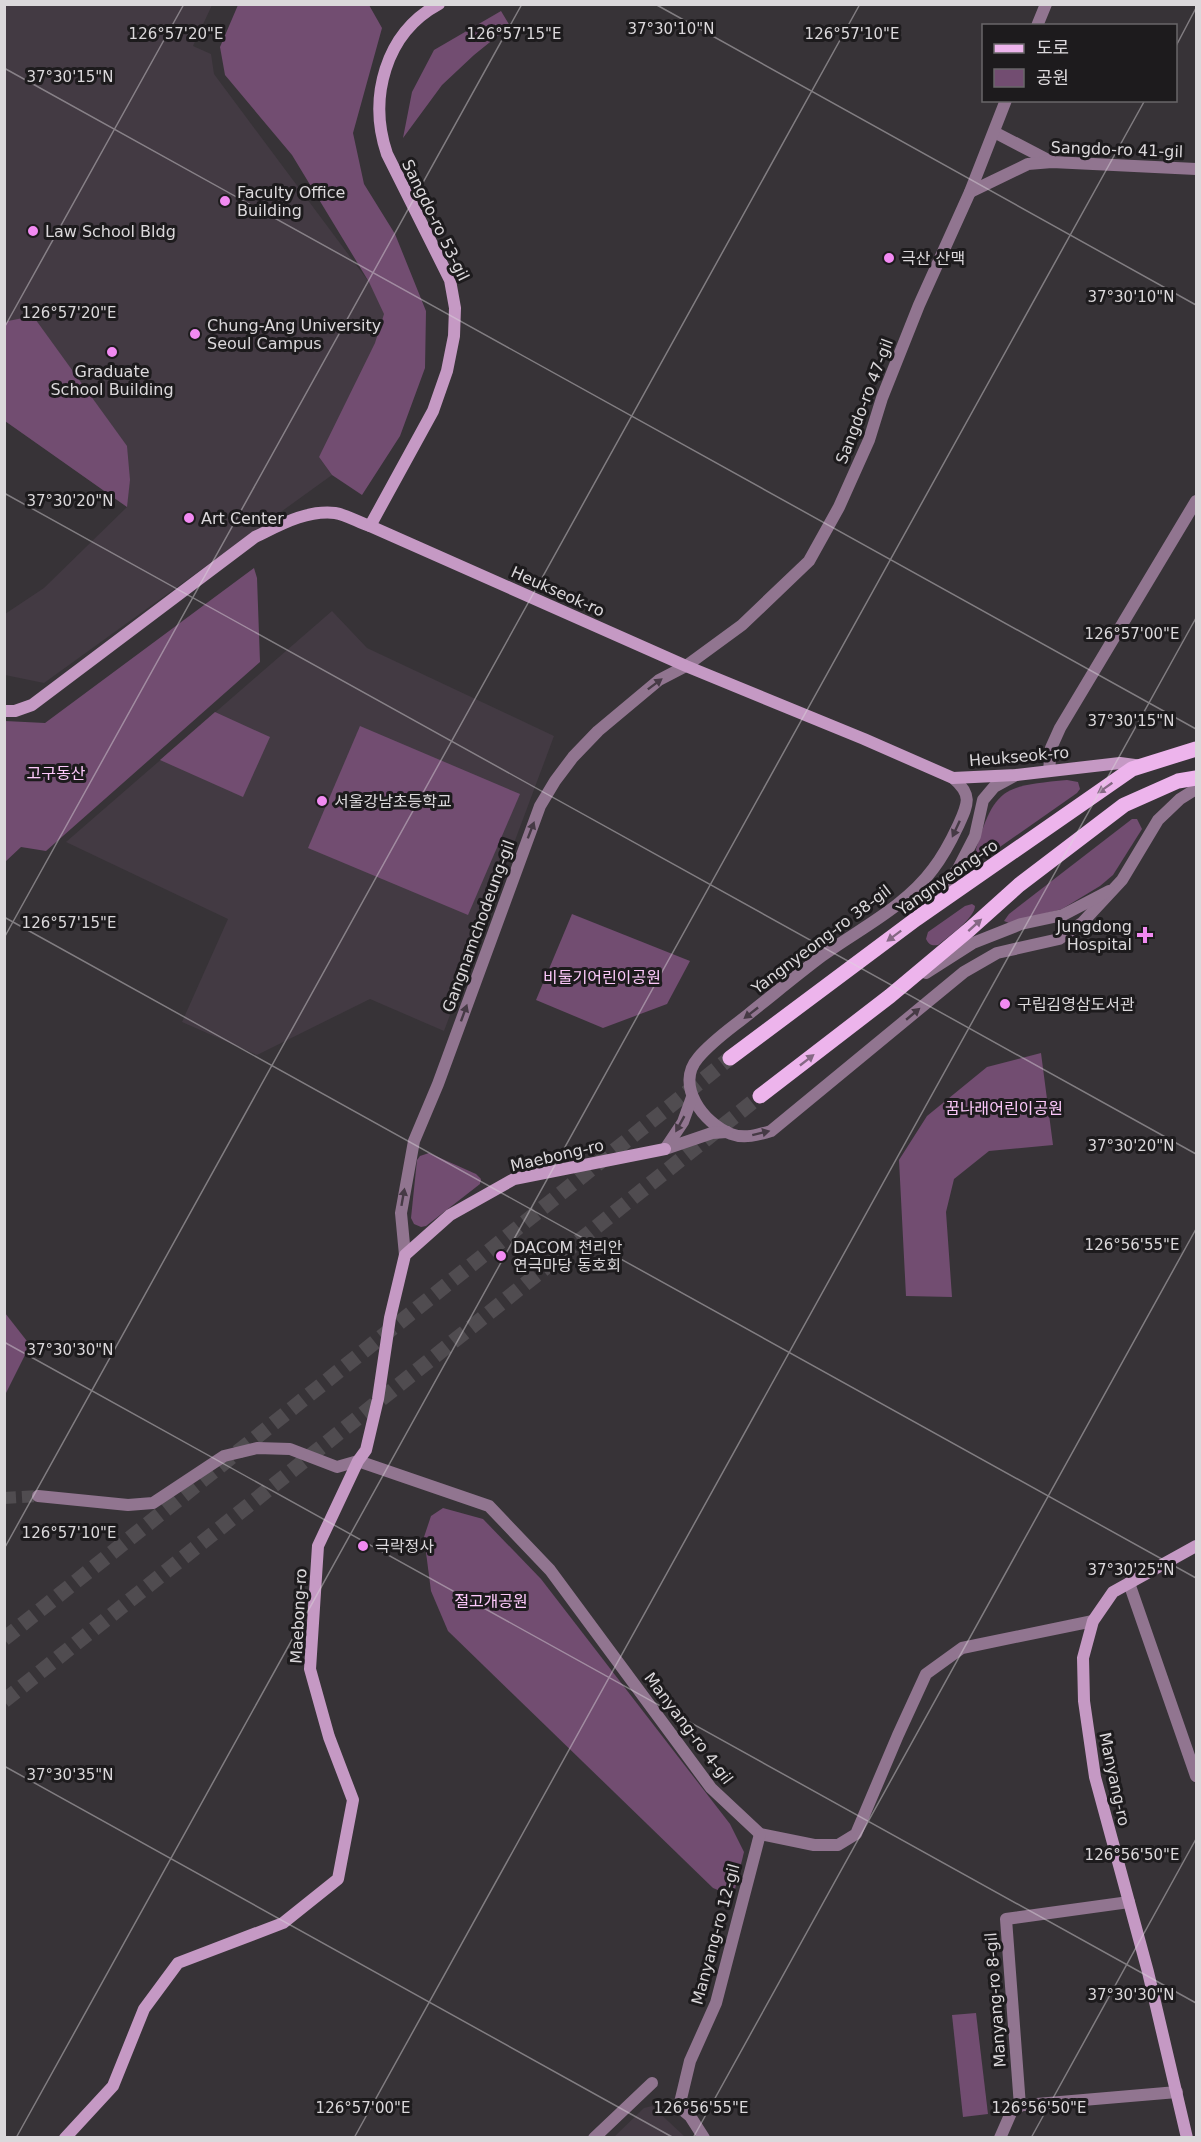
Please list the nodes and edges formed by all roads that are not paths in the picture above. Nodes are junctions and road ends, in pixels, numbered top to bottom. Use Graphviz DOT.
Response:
graph roads {
  1 [pos="439,4"];
  2 [pos="1046,4"];
  3 [pos="1038,24"];
  4 [pos="1005,102"];
  5 [pos="994,132"];
  6 [pos="1052,162"];
  7 [pos="1197,169"];
  8 [pos="970,192"];
  9 [pos="1197,501"];
  10 [pos="370,526"];
  11 [pos="686,666"];
  12 [pos="4,711"];
  13 [pos="1197,749"];
  14 [pos="1143,766"];
  15 [pos="1049,771"];
  16 [pos="1016,775"];
  17 [pos="953,778"];
  18 [pos="1197,778"];
  19 [pos="1197,789"];
  20 [pos="972,804"];
  21 [pos="1119,883"];
  22 [pos="916,919"];
  23 [pos="890,996"];
  24 [pos="730,1058"];
  25 [pos="760,1096"];
  26 [pos="692,1097"];
  27 [pos="728,1132"];
  28 [pos="665,1149"];
  29 [pos="405,1256"];
  30 [pos="358,1461"];
  31 [pos="38,1496"];
  32 [pos="1197,1546"];
  33 [pos="1129,1583"];
  34 [pos="1093,1621"];
  35 [pos="1197,1776"];
  36 [pos="760,1834"];
  37 [pos="1129,1902"];
  38 [pos="652,2083"];
  39 [pos="1177,2092"];
  40 [pos="1020,2106"];
  41 [pos="65,2138"];
  42 [pos="594,2138"];
  43 [pos="704,2138"];
  44 [pos="1000,2138"];
  45 [pos="1187,2138"];
  1 -- 10 [label="street, Sangdo-ro 53-gil"];
  2 -- 3 [label="street"];
  4 -- 5 [label="street, Sangdo-ro 47-gil"];
  5 -- 6 [label="street"];
  5 -- 8 [label="street, Sangdo-ro 47-gil"];
  6 -- 7 [label="street, Sangdo-ro 41-gil"];
  6 -- 8 [label="street, Sangdo-ro 41-gil"];
  8 -- 11 [label="street, Sangdo-ro 47-gil"];
  9 -- 15 [label="street"];
  10 -- 11 [label="street, Heukseok-ro"];
  10 -- 12 [label="street, Heukseok-ro"];
  11 -- 17 [label="street, Heukseok-ro"];
  29 -- 11 [label="street, Gangnamchodeung-gil, one-way"];
  13 -- 14 [label="main road, Yangnyeong-ro"];
  14 -- 15 [label="street, Heukseok-ro"];
  14 -- 22 [label="main road, Yangnyeong-ro, one-way"];
  15 -- 16 [label="street, Heukseok-ro"];
  16 -- 17 [label="street, Heukseok-ro"];
  16 -- 20 [label="street"];
  17 -- 20 [label="street"];
  23 -- 18 [label="main road, one-way"];
  19 -- 21 [label="street"];
  20 -- 22 [label="street"];
  20 -- 26 [label="street, Yangnyeong-ro 38-gil, one-way"];
  21 -- 23 [label="street"];
  27 -- 21 [label="street, one-way"];
  22 -- 24 [label="main road, Yangnyeong-ro, one-way"];
  25 -- 23 [label="main road, one-way"];
  26 -- 27 [label="street"];
  26 -- 28 [label="street, one-way"];
  27 -- 28 [label="street"];
  28 -- 29 [label="street, Maebong-ro"];
  29 -- 30 [label="street, Maebong-ro"];
  30 -- 31 [label="street"];
  30 -- 36 [label="street, Manyang-ro 4-gil"];
  30 -- 41 [label="street, Maebong-ro"];
  32 -- 33 [label="street, Manyang-ro"];
  33 -- 34 [label="street, Manyang-ro"];
  33 -- 35 [label="street"];
  34 -- 36 [label="street"];
  34 -- 37 [label="street, Manyang-ro"];
  36 -- 43 [label="street, Manyang-ro 12-gil"];
  37 -- 39 [label="street, Manyang-ro"];
  37 -- 40 [label="street, Manyang-ro 8-gil"];
  38 -- 42 [label="street"];
  39 -- 40 [label="street"];
  39 -- 45 [label="street, Manyang-ro"];
  40 -- 44 [label="street"];
}
